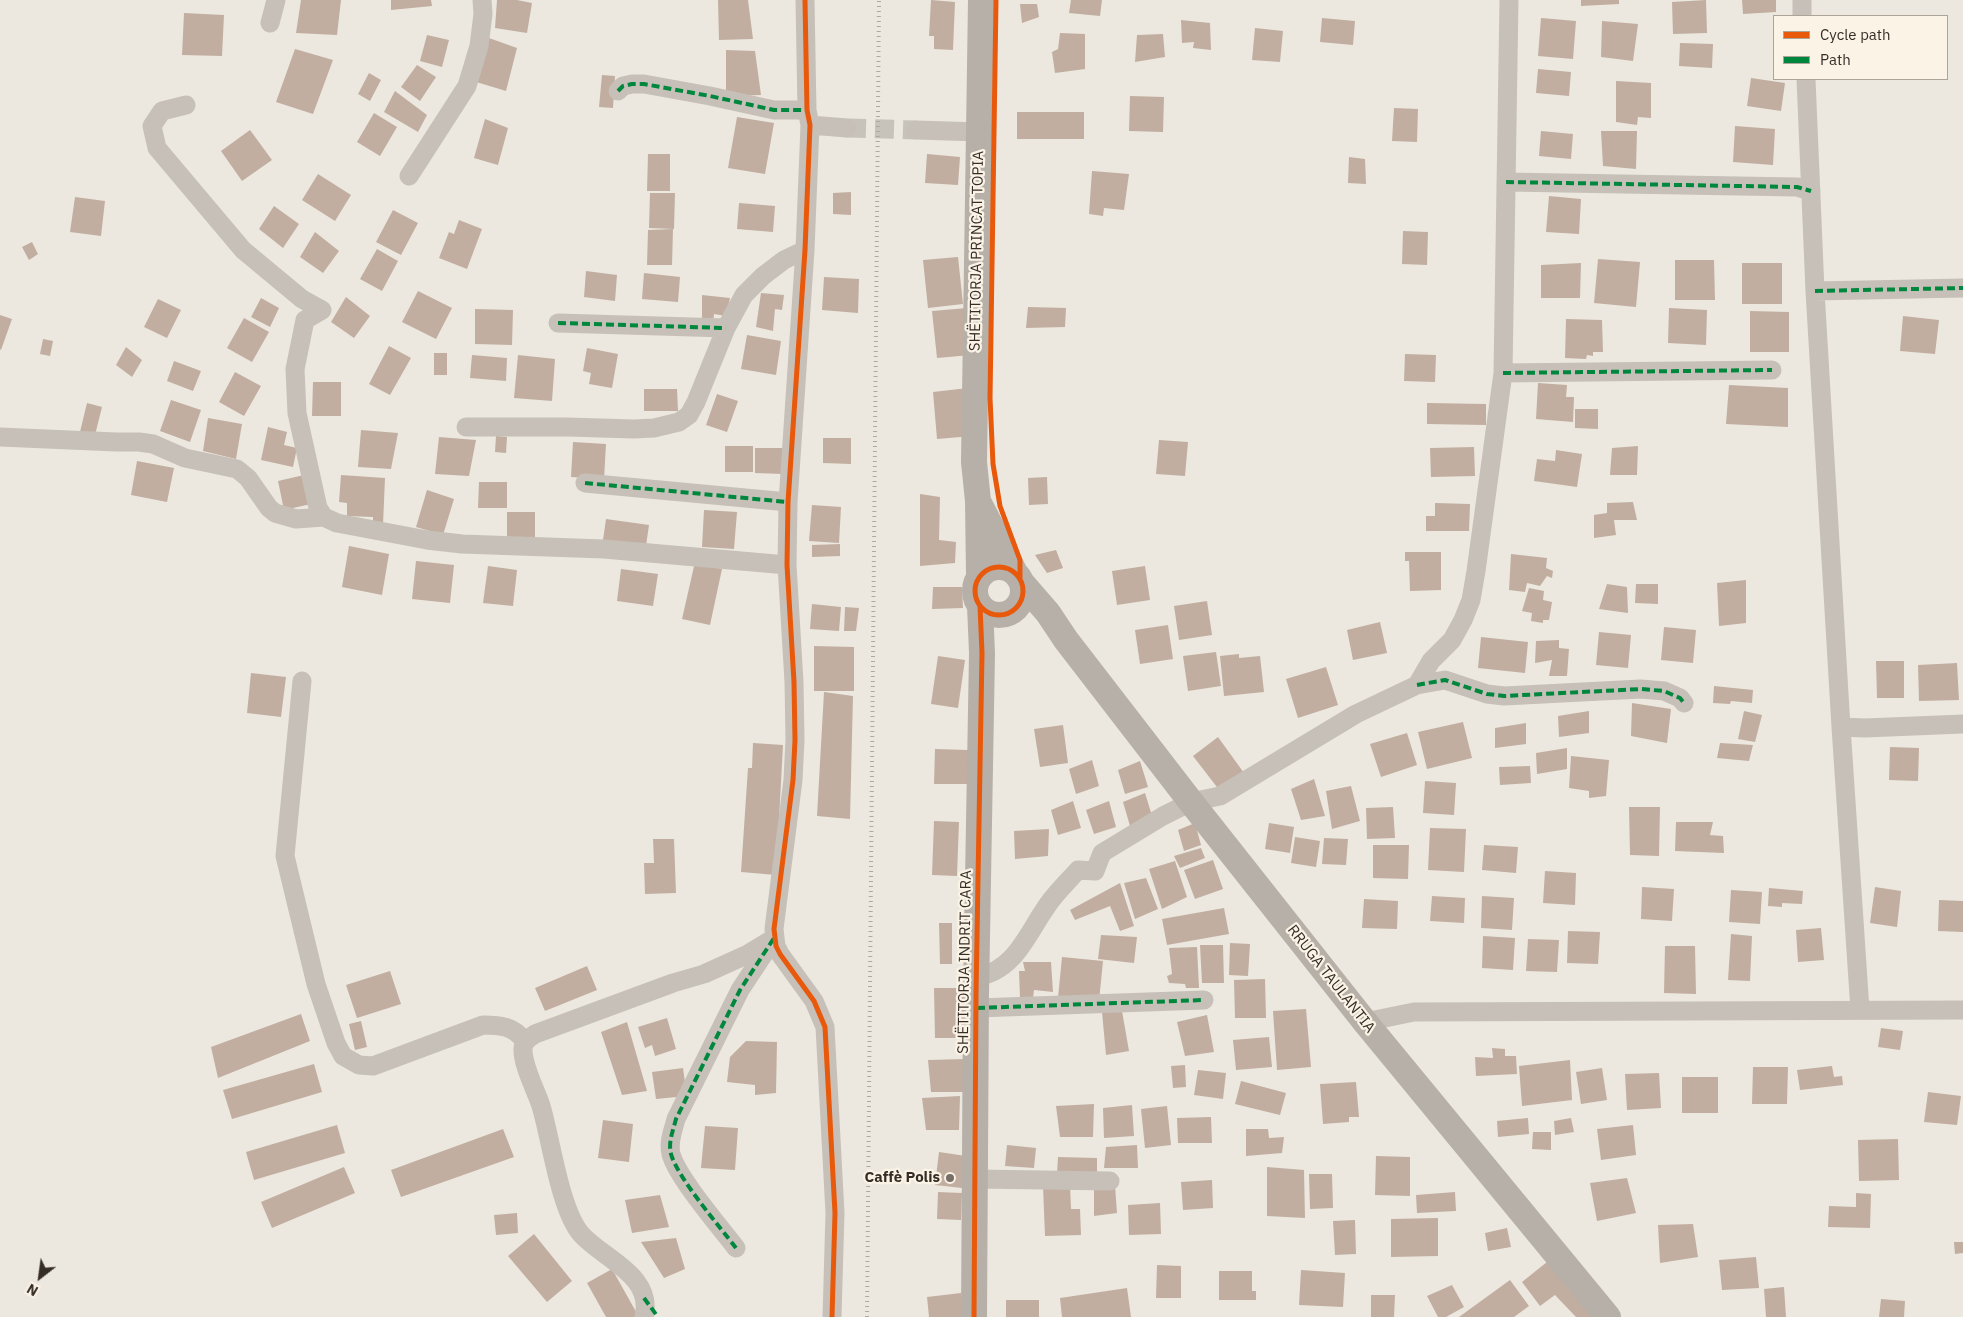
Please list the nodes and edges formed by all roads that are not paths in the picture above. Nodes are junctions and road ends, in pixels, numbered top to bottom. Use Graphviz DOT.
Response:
graph roads {
  1 [pos="276,0"];
  2 [pos="482,0"];
  3 [pos="805,0"];
  4 [pos="981,0"];
  5 [pos="1509,0"];
  6 [pos="1802,0"];
  7 [pos="1802,15"];
  8 [pos="270,23"];
  9 [pos="1806,80"];
  10 [pos="618,91"];
  11 [pos="186,104"];
  12 [pos="808,118"];
  13 [pos="847,128"];
  14 [pos="916,130"];
  15 [pos="979,132"];
  16 [pos="409,176"];
  17 [pos="1506,182"];
  18 [pos="1811,192"];
  19 [pos="805,250"];
  20 [pos="1963,288"];
  21 [pos="1815,291"];
  22 [pos="558,323"];
  23 [pos="726,328"];
  24 [pos="1772,370"];
  25 [pos="1503,373"];
  26 [pos="466,427"];
  27 [pos="0,437"];
  28 [pos="585,483"];
  29 [pos="978,501"];
  30 [pos="788,502"];
  31 [pos="324,517"];
  32 [pos="787,565"];
  33 [pos="979,576"];
  34 [pos="1018,577"];
  35 [pos="980,606"];
  36 [pos="1010,612"];
  37 [pos="1062,635"];
  38 [pos="982,653"];
  39 [pos="302,681"];
  40 [pos="1417,685"];
  41 [pos="1684,703"];
  42 [pos="1963,724"];
  43 [pos="1841,727"];
  44 [pos="1191,802"];
  45 [pos="774,938"];
  46 [pos="976,977"];
  47 [pos="1204,1000"];
  48 [pos="976,1008"];
  49 [pos="1860,1010"];
  50 [pos="1963,1010"];
  51 [pos="1365,1022"];
  52 [pos="525,1042"];
  53 [pos="976,1179"];
  54 [pos="1110,1181"];
  55 [pos="736,1248"];
  56 [pos="644,1298"];
  57 [pos="644,1317"];
  58 [pos="658,1317"];
  59 [pos="832,1317"];
  60 [pos="974,1317"];
  61 [pos="1608,1317"];
  1 -- 8 [label="street"];
  2 -- 16 [label="street"];
  3 -- 12 [label="street"];
  4 -- 15 [label="main road, SHËTITORJA PRINCAT TOPIA"];
  5 -- 17 [label="street"];
  6 -- 7 [label="street"];
  9 -- 18 [label="street"];
  10 -- 12 [label="street"];
  11 -- 31 [label="street"];
  12 -- 13 [label="street"];
  12 -- 19 [label="street"];
  14 -- 15 [label="street"];
  15 -- 29 [label="main road, SHËTITORJA PRINCAT TOPIA"];
  17 -- 18 [label="street"];
  17 -- 25 [label="street"];
  18 -- 21 [label="street"];
  19 -- 23 [label="street"];
  19 -- 30 [label="street"];
  20 -- 21 [label="street"];
  21 -- 43 [label="street"];
  22 -- 23 [label="street"];
  23 -- 26 [label="street"];
  24 -- 25 [label="street"];
  25 -- 40 [label="street"];
  27 -- 31 [label="street"];
  28 -- 30 [label="street"];
  29 -- 33 [label="main road, SHËTITORJA PRINCAT TOPIA"];
  29 -- 34 [label="main road, SHËTITORJA PRINCAT TOPIA"];
  30 -- 32 [label="street"];
  31 -- 32 [label="street"];
  32 -- 45 [label="street"];
  33 -- 34 [label="main road"];
  33 -- 35 [label="main road"];
  34 -- 36 [label="main road"];
  34 -- 37 [label="main road, RRUGA TAULANTIA"];
  35 -- 36 [label="main road"];
  35 -- 38 [label="main road, SHËTITORJA INDRIT CARA"];
  36 -- 37 [label="main road, RRUGA TAULANTIA"];
  36 -- 38 [label="main road"];
  37 -- 44 [label="main road, RRUGA TAULANTIA"];
  38 -- 46 [label="main road, SHËTITORJA INDRIT CARA"];
  39 -- 52 [label="street"];
  40 -- 41 [label="street"];
  40 -- 44 [label="street"];
  42 -- 43 [label="street"];
  43 -- 49 [label="street"];
  44 -- 46 [label="street"];
  44 -- 51 [label="main road, RRUGA TAULANTIA"];
  45 -- 52 [label="street"];
  45 -- 55 [label="street"];
  45 -- 59 [label="street"];
  46 -- 48 [label="main road, SHËTITORJA INDRIT CARA"];
  47 -- 48 [label="street"];
  48 -- 53 [label="main road, SHËTITORJA INDRIT CARA"];
  49 -- 50 [label="street"];
  49 -- 51 [label="street"];
  51 -- 61 [label="main road, RRUGA TAULANTIA"];
  52 -- 56 [label="street"];
  53 -- 54 [label="street"];
  53 -- 60 [label="main road, SHËTITORJA INDRIT CARA"];
  56 -- 57 [label="street"];
  56 -- 58 [label="street"];
}
